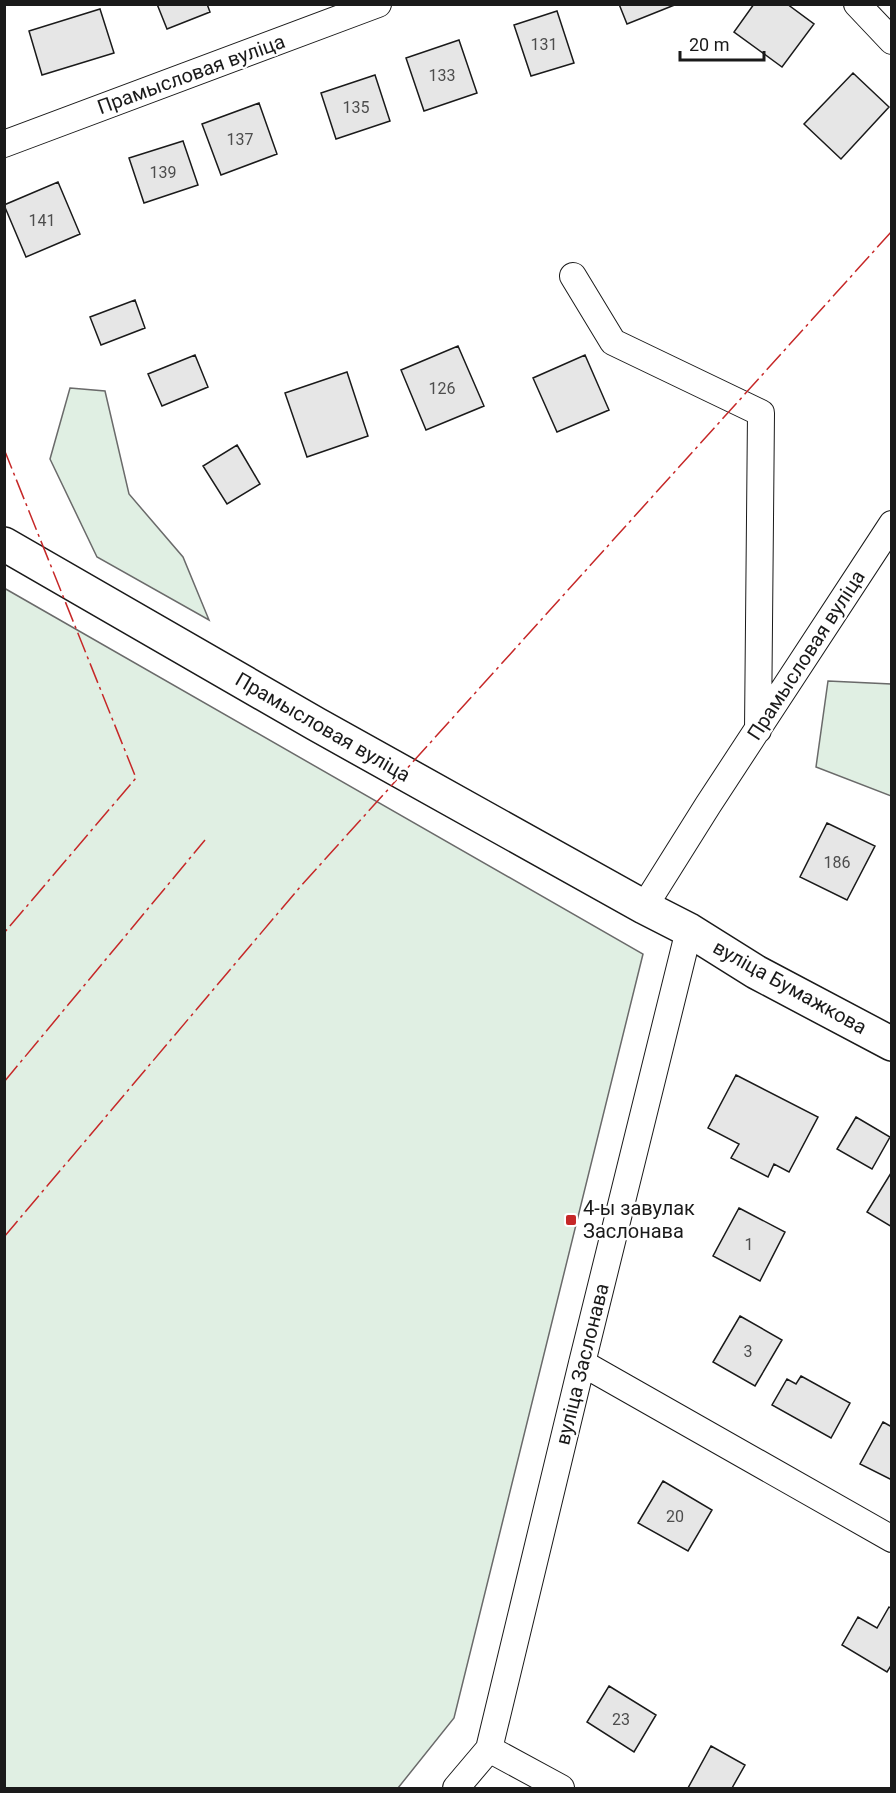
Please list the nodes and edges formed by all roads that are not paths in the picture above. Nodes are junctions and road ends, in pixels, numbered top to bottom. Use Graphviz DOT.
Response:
graph roads {
  1 [pos="378,4"];
  2 [pos="857,4"];
  3 [pos="891,41"];
  4 [pos="4,144"];
  5 [pos="573,276"];
  6 [pos="891,524"];
  7 [pos="4,544"];
  8 [pos="758,730"];
  9 [pos="644,907"];
  10 [pos="689,930"];
  11 [pos="891,1044"];
  12 [pos="582,1364"];
  13 [pos="891,1539"];
  14 [pos="489,1749"];
  15 [pos="456,1788"];
  16 [pos="561,1788"];
  1 -- 4 [label="street, Прамысловая вуліца"];
  2 -- 3 [label="street"];
  5 -- 8 [label="street"];
  6 -- 8 [label="street, Прамысловая вуліца"];
  7 -- 9 [label="street, Прамысловая вуліца"];
  8 -- 9 [label="street, Прамысловая вуліца"];
  9 -- 10 [label="street, Прамысловая вуліца"];
  10 -- 11 [label="street, вуліца Бумажкова"];
  10 -- 12 [label="street, вуліца Заслонава"];
  12 -- 13 [label="street"];
  12 -- 14 [label="street, вуліца Заслонава"];
  14 -- 15 [label="street, вуліца Заслонава"];
  14 -- 16 [label="street"];
}
